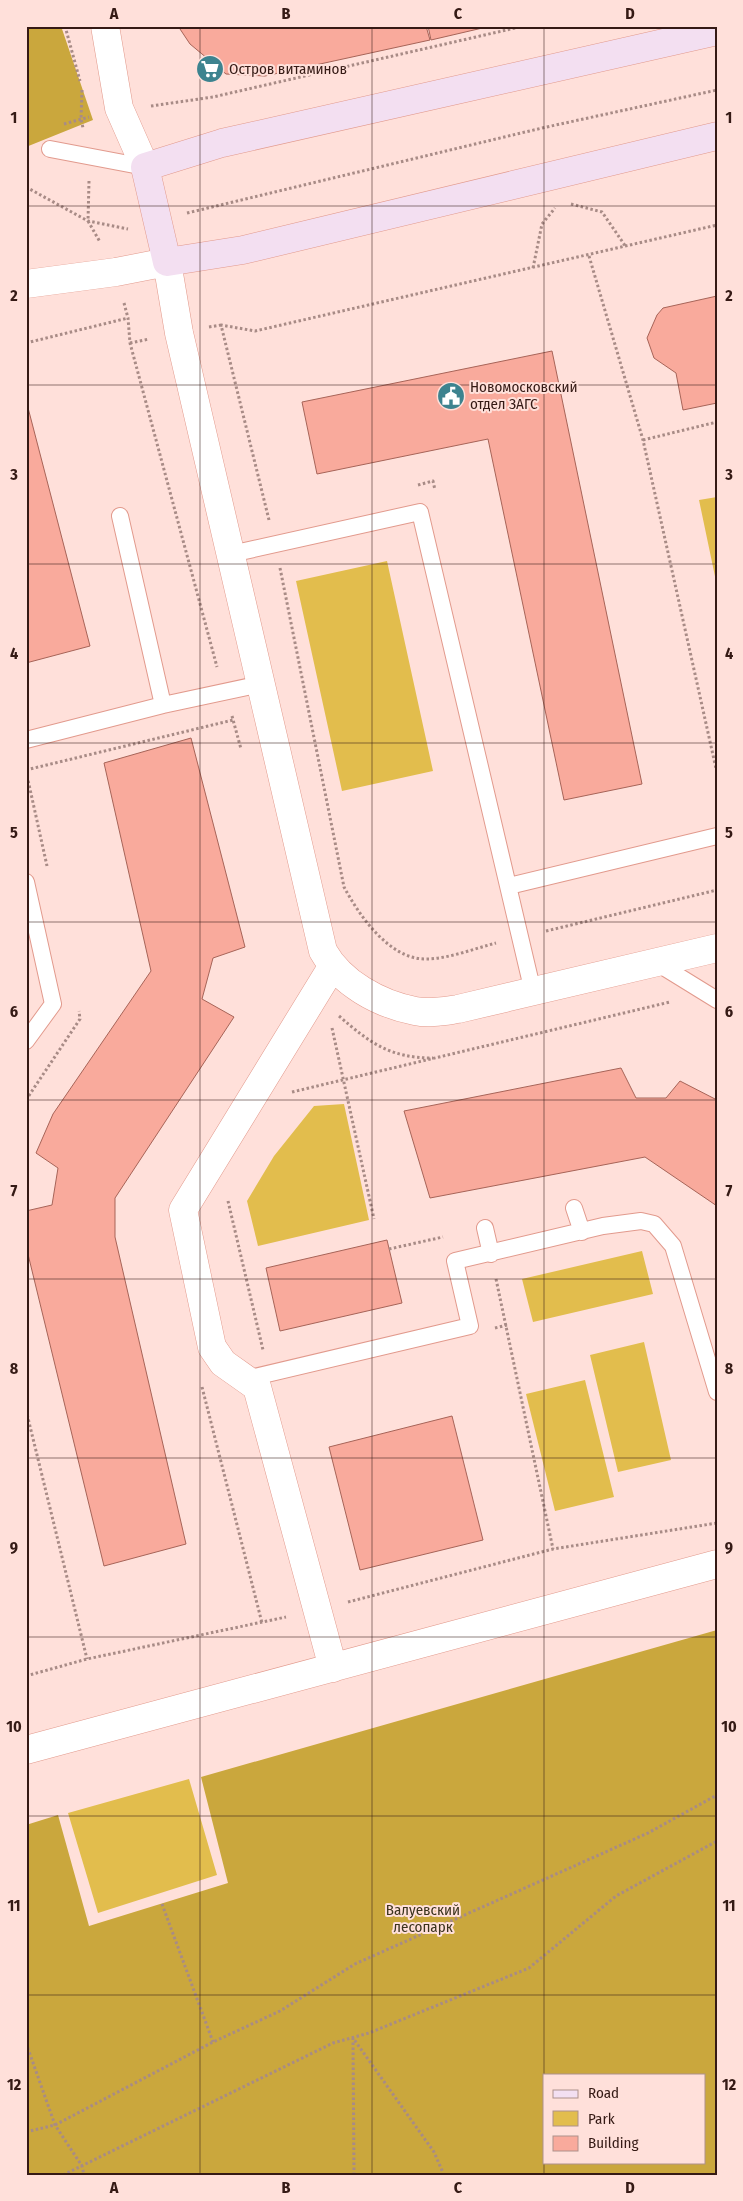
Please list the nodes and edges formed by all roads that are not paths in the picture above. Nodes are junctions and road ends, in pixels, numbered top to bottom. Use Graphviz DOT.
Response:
graph roads {
  1 [pos="105,26"];
  2 [pos="717,31"];
  3 [pos="717,136"];
  4 [pos="50,149"];
  5 [pos="145,168"];
  6 [pos="167,262"];
  7 [pos="26,284"];
  8 [pos="120,516"];
  9 [pos="231,554"];
  10 [pos="261,684"];
  11 [pos="163,705"];
  12 [pos="26,740"];
  13 [pos="717,836"];
  14 [pos="26,882"];
  15 [pos="509,886"];
  16 [pos="717,948"];
  17 [pos="657,963"];
  18 [pos="332,967"];
  19 [pos="533,992"];
  20 [pos="712,997"];
  21 [pos="26,1041"];
  22 [pos="574,1208"];
  23 [pos="484,1228"];
  24 [pos="582,1232"];
  25 [pos="491,1254"];
  26 [pos="257,1376"];
  27 [pos="717,1392"];
  28 [pos="717,1564"];
  29 [pos="333,1668"];
  30 [pos="26,1750"];
  1 -- 5 [label="street"];
  2 -- 5 [label="street"];
  3 -- 6 [label="street"];
  4 -- 5 [label="lane"];
  5 -- 6 [label="street"];
  6 -- 7 [label="street"];
  6 -- 9 [label="street"];
  8 -- 11 [label="lane"];
  9 -- 10 [label="street"];
  9 -- 15 [label="lane"];
  10 -- 11 [label="lane"];
  10 -- 18 [label="street"];
  11 -- 12 [label="lane"];
  13 -- 15 [label="lane"];
  14 -- 21 [label="lane"];
  15 -- 19 [label="lane"];
  16 -- 17 [label="street"];
  17 -- 19 [label="street"];
  17 -- 20 [label="lane"];
  18 -- 19 [label="street"];
  18 -- 26 [label="street"];
  22 -- 24 [label="lane"];
  23 -- 25 [label="lane"];
  24 -- 25 [label="lane"];
  24 -- 27 [label="lane"];
  25 -- 26 [label="lane"];
  26 -- 29 [label="street"];
  28 -- 29 [label="street"];
  29 -- 30 [label="street"];
}
